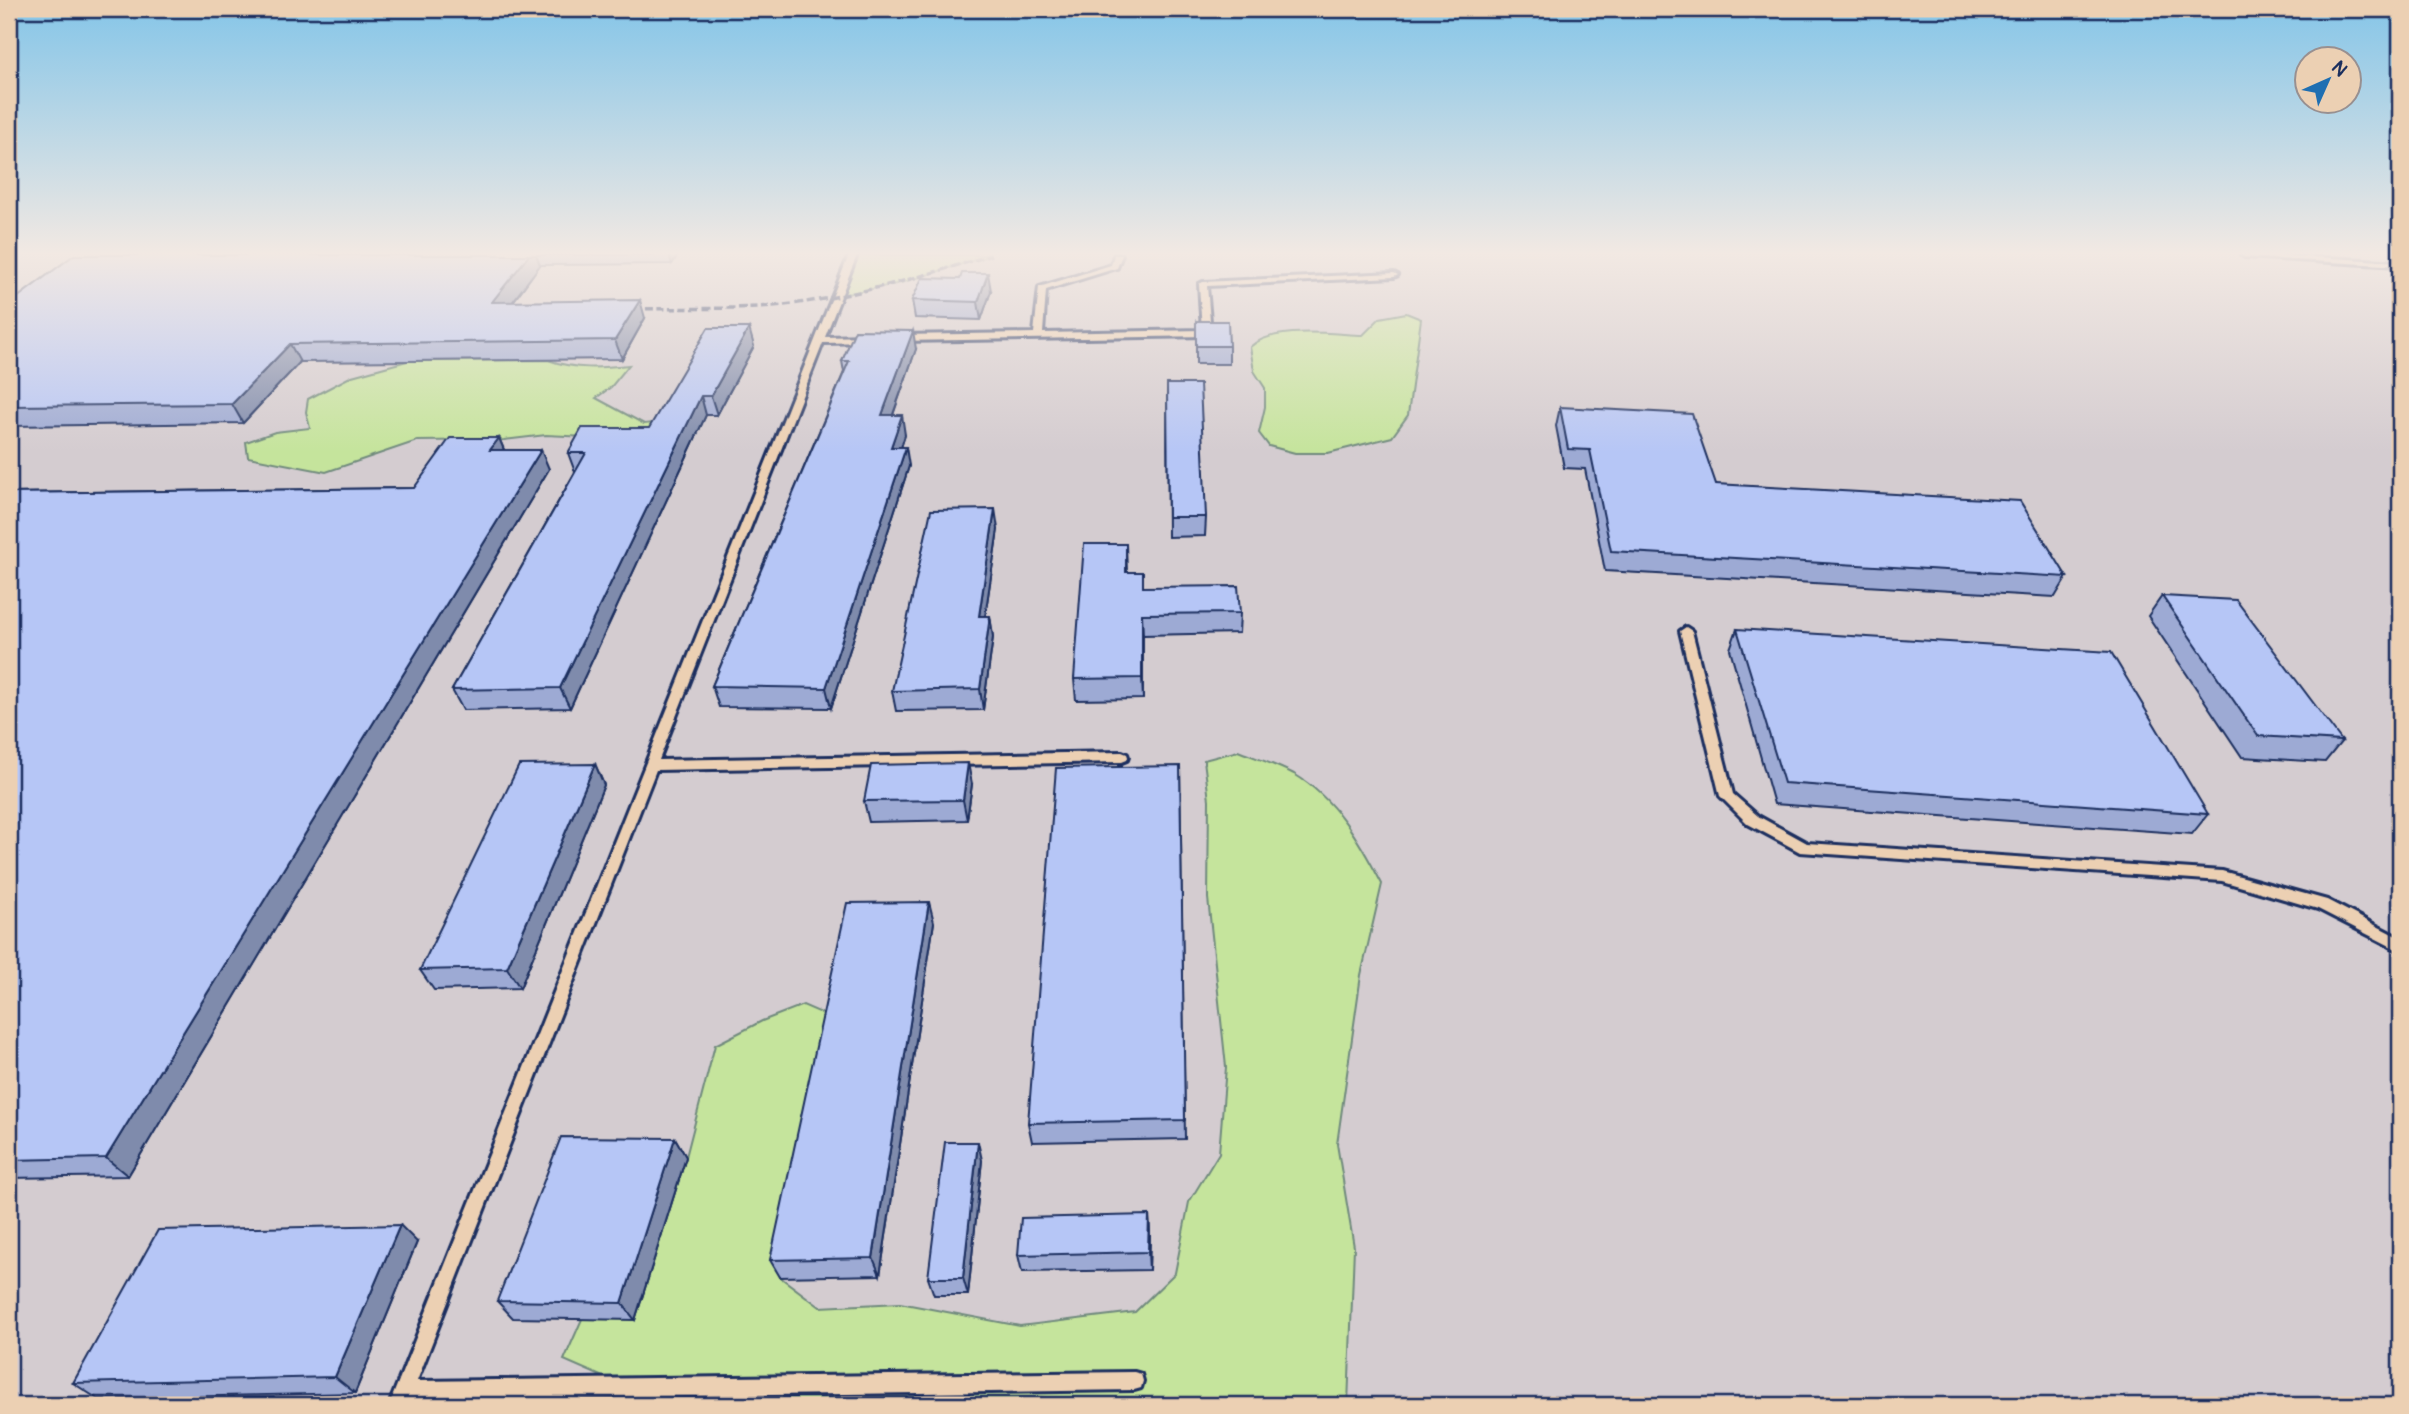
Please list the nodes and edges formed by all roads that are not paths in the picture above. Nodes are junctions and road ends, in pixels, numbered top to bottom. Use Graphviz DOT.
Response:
graph roads {
  1 [pos="827,321"];
  2 [pos="1039,321"];
  3 [pos="1206,321"];
  4 [pos="1038,336"];
  5 [pos="874,339"];
  6 [pos="888,339"];
  7 [pos="820,340"];
  8 [pos="1686,631"];
  9 [pos="1122,758"];
  10 [pos="652,765"];
  11 [pos="2400,945"];
  12 [pos="1134,1381"];
  13 [pos="401,1398"];
  1 -- 7 [label="lane"];
  2 -- 4 [label="lane"];
  3 -- 4 [label="lane"];
  4 -- 6 [label="lane"];
  5 -- 7 [label="lane"];
  7 -- 10 [label="lane"];
  8 -- 11 [label="lane"];
  9 -- 10 [label="lane"];
  10 -- 13 [label="lane"];
  12 -- 13 [label="lane"];
}
